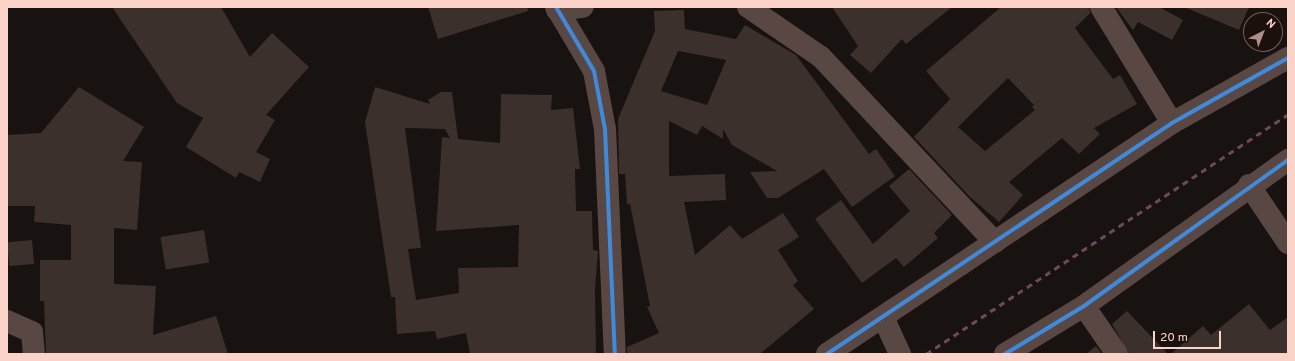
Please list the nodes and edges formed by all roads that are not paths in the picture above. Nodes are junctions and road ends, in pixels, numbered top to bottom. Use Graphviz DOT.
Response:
graph roads {
  1 [pos="583,7"];
  2 [pos="748,7"];
  3 [pos="1101,7"];
  4 [pos="557,9"];
  5 [pos="1288,58"];
  6 [pos="1172,123"];
  7 [pos="1288,160"];
  8 [pos="1249,185"];
  9 [pos="994,242"];
  10 [pos="1288,243"];
  11 [pos="1084,306"];
  12 [pos="883,317"];
  13 [pos="7,321"];
  14 [pos="34,354"];
  15 [pos="615,354"];
  16 [pos="827,354"];
  17 [pos="900,354"];
  18 [pos="1005,354"];
  19 [pos="1117,354"];
  1 -- 4 [label="street"];
  2 -- 9 [label="street"];
  3 -- 6 [label="street"];
  4 -- 15 [label="street"];
  5 -- 6 [label="street"];
  6 -- 9 [label="street"];
  7 -- 8 [label="street"];
  8 -- 10 [label="street"];
  8 -- 11 [label="street"];
  9 -- 12 [label="street"];
  11 -- 18 [label="street"];
  11 -- 19 [label="street"];
  12 -- 16 [label="street"];
  12 -- 17 [label="street"];
  13 -- 14 [label="street"];
}
